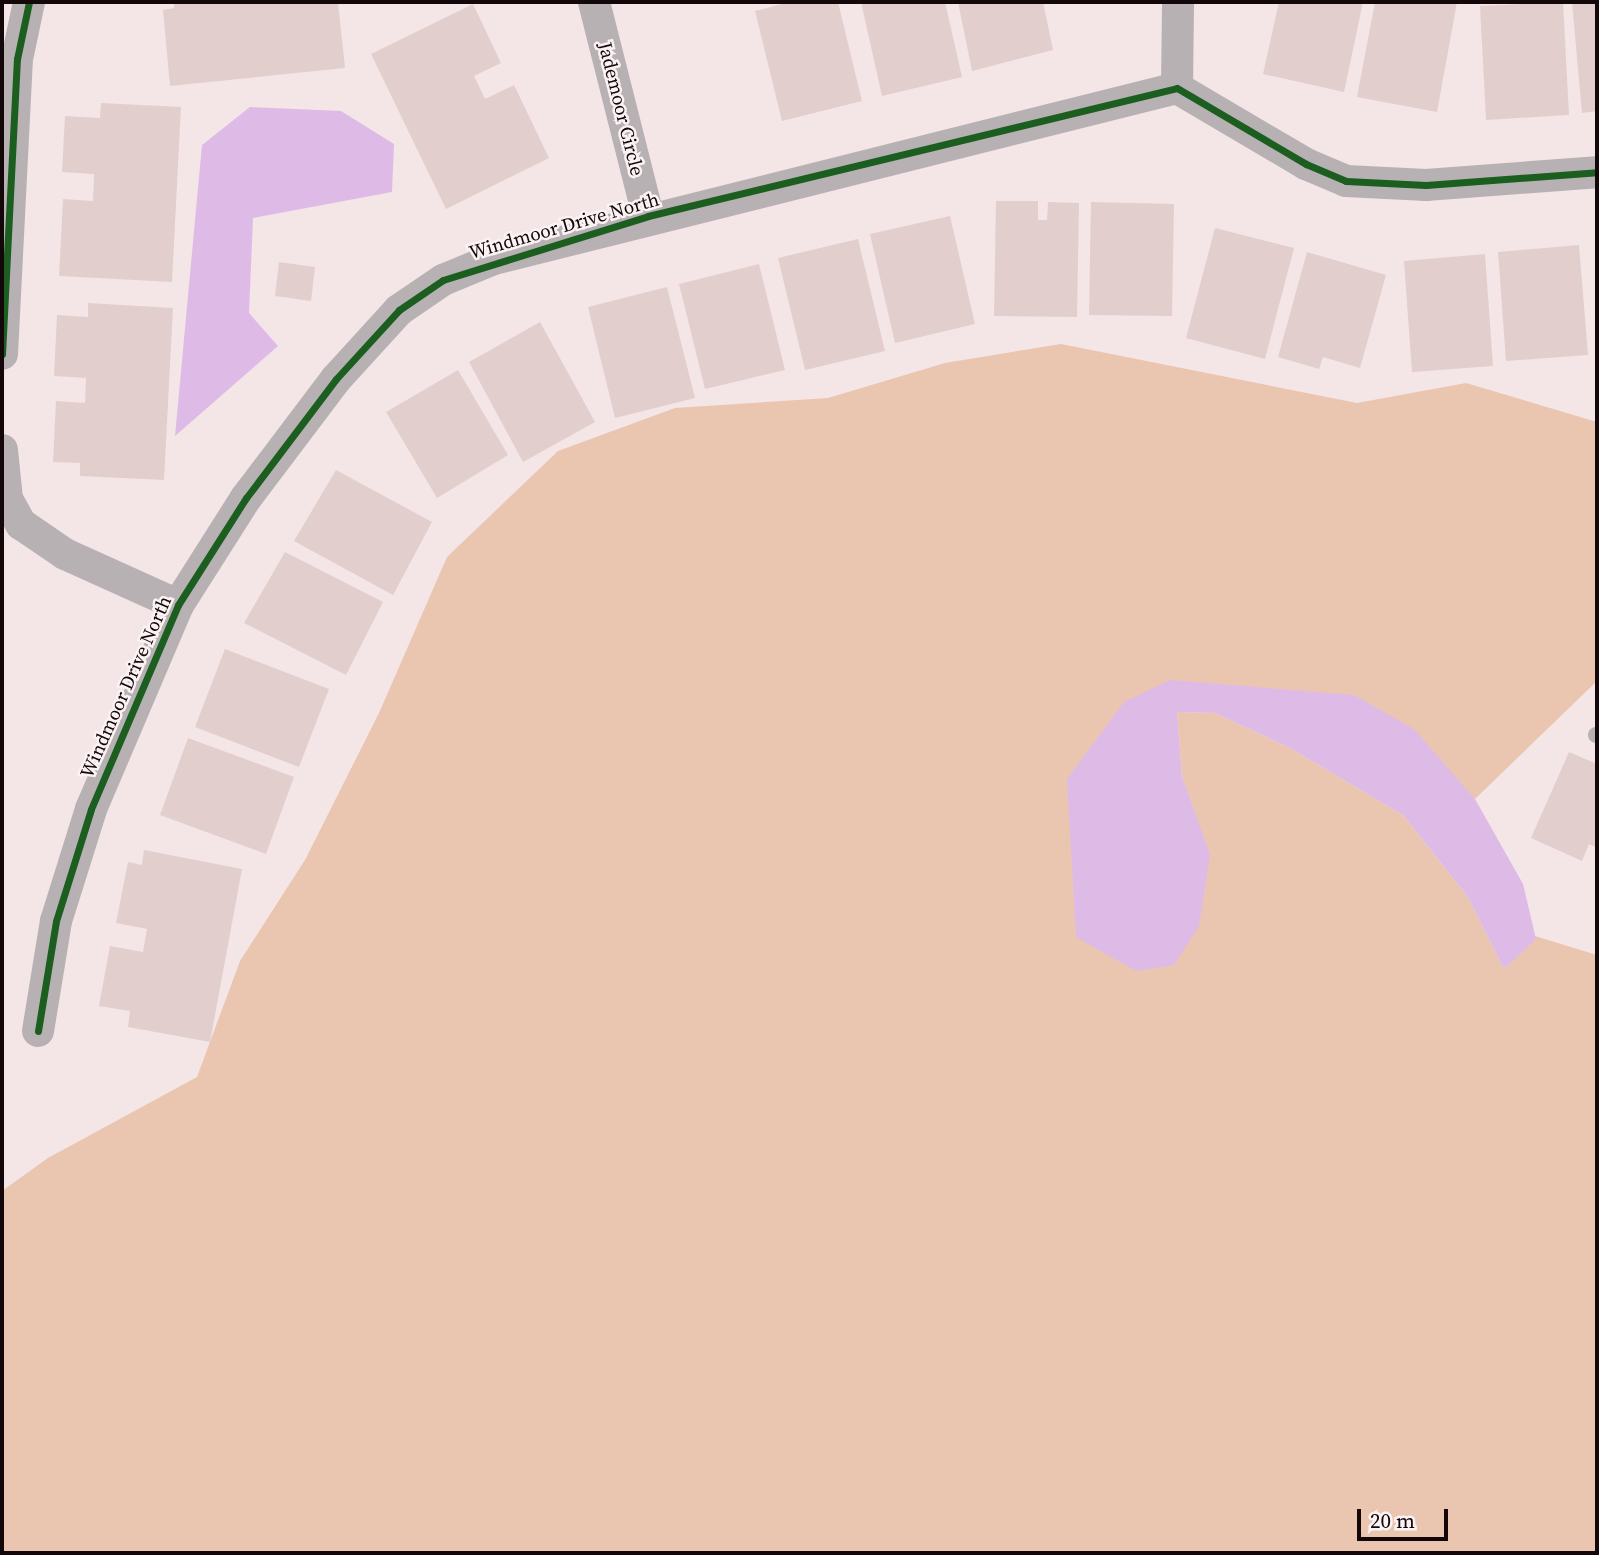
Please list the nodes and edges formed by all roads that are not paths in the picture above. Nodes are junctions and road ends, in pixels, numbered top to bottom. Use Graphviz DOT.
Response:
graph roads {
  1 [pos="29,2"];
  2 [pos="594,2"];
  3 [pos="1178,2"];
  4 [pos="1177,88"];
  5 [pos="1597,172"];
  6 [pos="648,216"];
  7 [pos="2,354"];
  8 [pos="2,450"];
  9 [pos="177,605"];
  10 [pos="38,1031"];
  1 -- 7 [label="street"];
  2 -- 6 [label="street, Jademoor Circle"];
  3 -- 4 [label="street"];
  4 -- 5 [label="street"];
  4 -- 6 [label="street, Windmoor Drive North"];
  6 -- 9 [label="street, Windmoor Drive North"];
  8 -- 9 [label="street"];
  9 -- 10 [label="street, Windmoor Drive North"];
}
